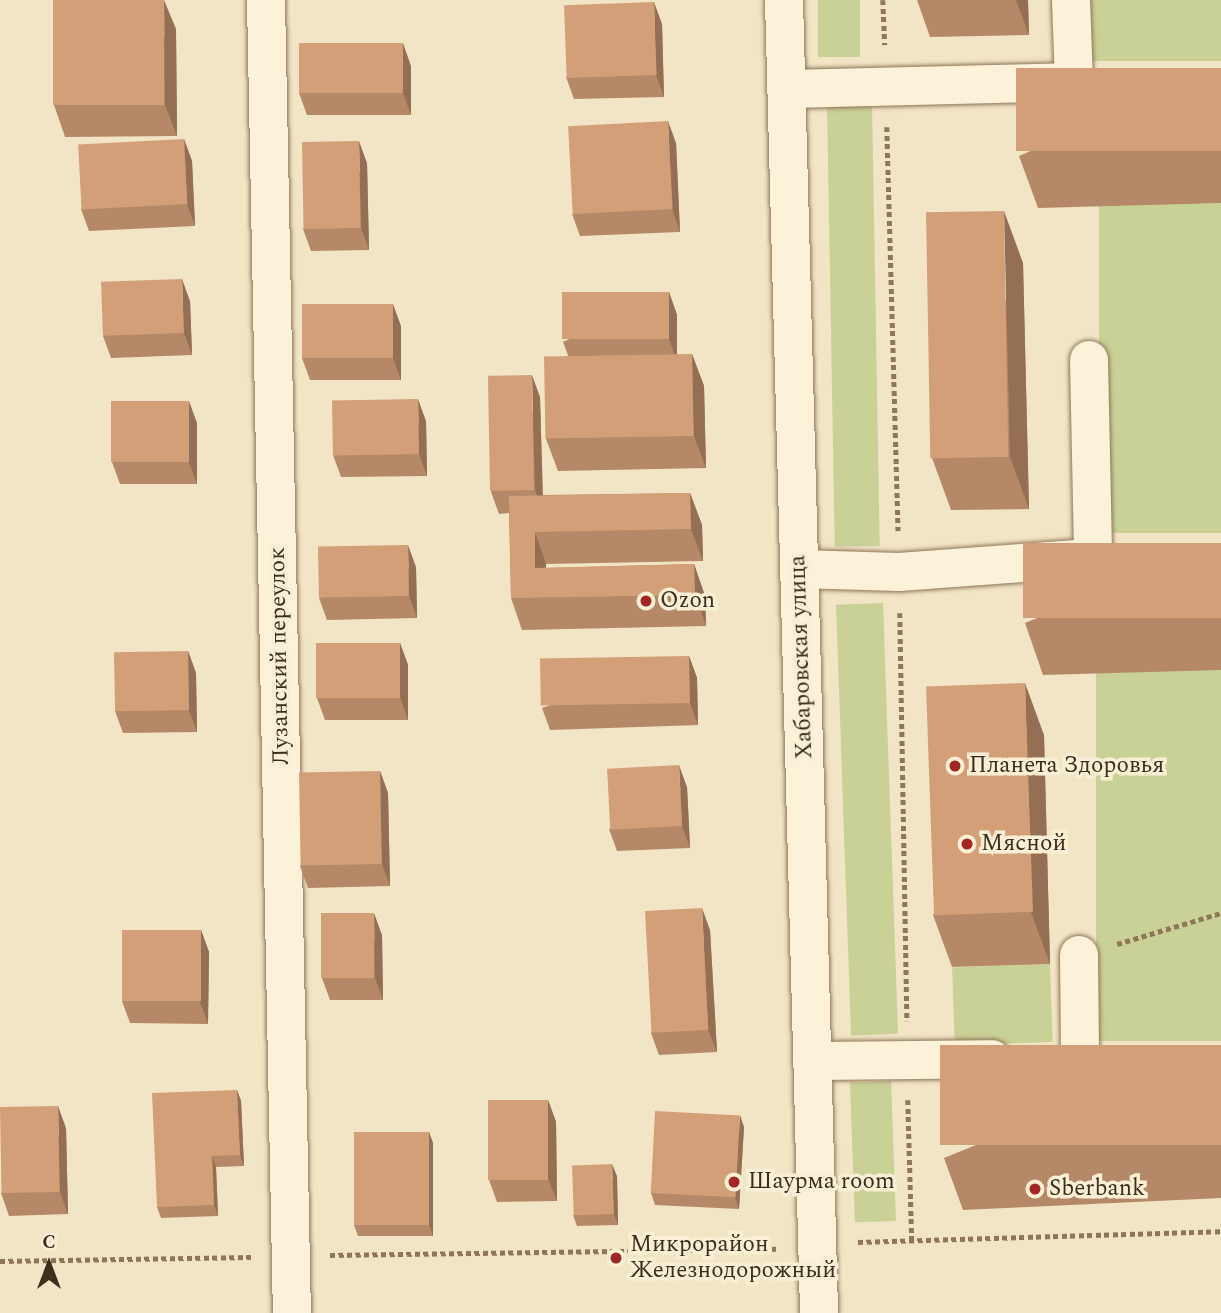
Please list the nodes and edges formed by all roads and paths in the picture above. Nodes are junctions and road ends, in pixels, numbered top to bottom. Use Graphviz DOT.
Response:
graph roads {
  1 [pos="266,0"];
  2 [pos="784,0"];
  3 [pos="883,0"];
  4 [pos="1072,0"];
  5 [pos="1114,81"];
  6 [pos="1074,82"];
  7 [pos="886,84"];
  8 [pos="787,89"];
  9 [pos="1089,360"];
  10 [pos="1132,557"];
  11 [pos="1093,558"];
  12 [pos="799,569"];
  13 [pos="899,572"];
  14 [pos="1221,913"];
  15 [pos="1079,955"];
  16 [pos="907,999"];
  17 [pos="1118,1055"];
  18 [pos="1080,1057"];
  19 [pos="812,1061"];
  20 [pos="907,1062"];
  21 [pos="1221,1231"];
  22 [pos="912,1239"];
  23 [pos="818,1244"];
  24 [pos="292,1256"];
  25 [pos="0,1261"];
  26 [pos="292,1313"];
  27 [pos="819,1313"];
  1 -- 24 [label="street, Лузанский переулок"];
  2 -- 8 [label="street, Хабаровская улица"];
  3 -- 7 [label="path"];
  4 -- 6 [label="street"];
  5 -- 6 [label="street"];
  6 -- 7 [label="street"];
  7 -- 8 [label="street"];
  7 -- 13 [label="path"];
  8 -- 12 [label="street, Хабаровская улица"];
  9 -- 11 [label="street"];
  10 -- 11 [label="street"];
  11 -- 13 [label="street"];
  12 -- 13 [label="street"];
  12 -- 19 [label="street, Хабаровская улица"];
  13 -- 16 [label="path"];
  14 -- 15 [label="path"];
  15 -- 18 [label="street"];
  17 -- 18 [label="street"];
  18 -- 20 [label="street"];
  19 -- 20 [label="street"];
  19 -- 23 [label="street, Хабаровская улица"];
  20 -- 22 [label="path"];
  21 -- 22 [label="path"];
  22 -- 23 [label="path"];
  23 -- 24 [label="path"];
  23 -- 27 [label="street, Хабаровская улица"];
  24 -- 25 [label="path"];
  24 -- 26 [label="street, Лузанский переулок"];
}
